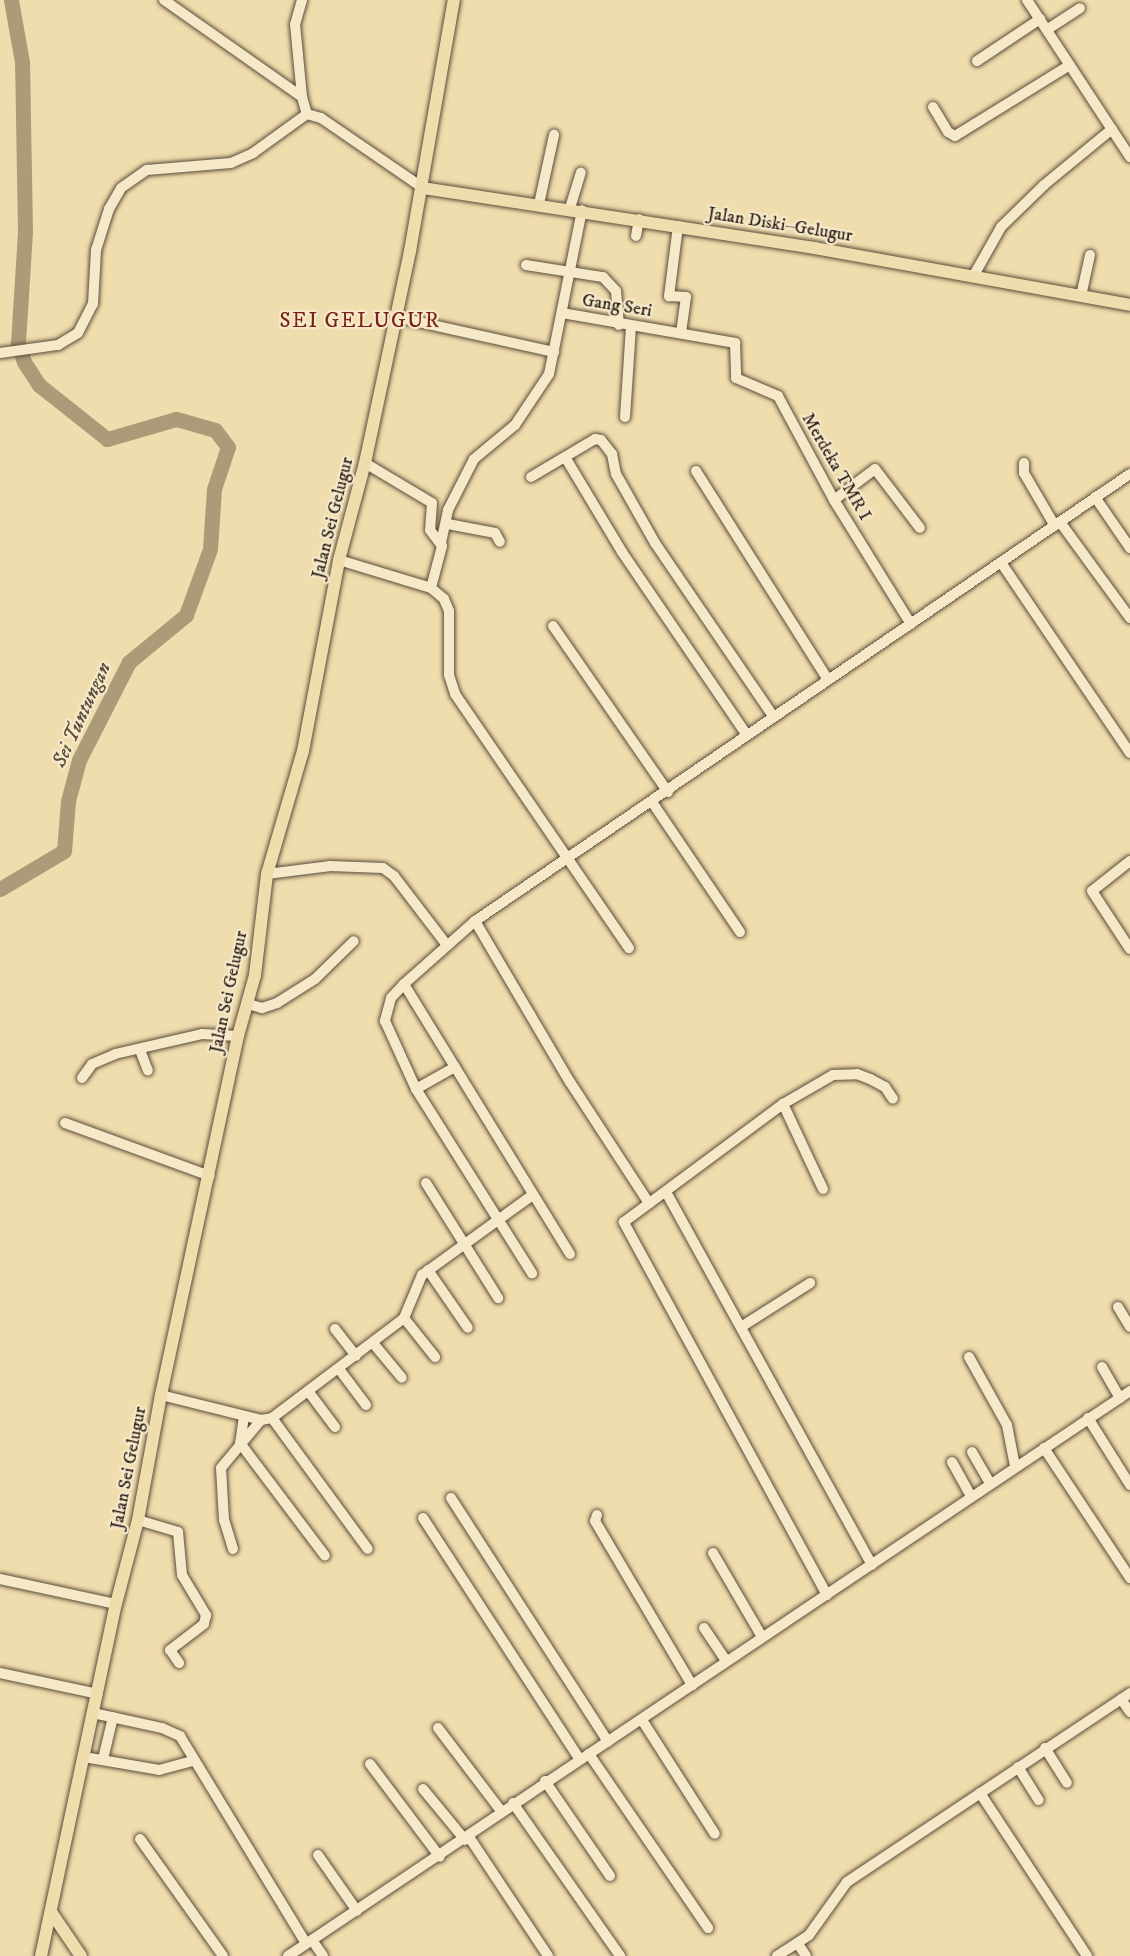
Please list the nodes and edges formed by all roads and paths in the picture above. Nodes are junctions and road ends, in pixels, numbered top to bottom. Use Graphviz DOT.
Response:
graph roads {
  1 [pos="164,0"];
  2 [pos="302,0"];
  3 [pos="454,0"];
  4 [pos="1027,0"];
  5 [pos="1080,8"];
  6 [pos="1040,19"];
  7 [pos="1048,29"];
  8 [pos="976,61"];
  9 [pos="1070,65"];
  10 [pos="302,97"];
  11 [pos="933,107"];
  12 [pos="307,114"];
  13 [pos="1112,129"];
  14 [pos="554,135"];
  15 [pos="1130,157"];
  16 [pos="581,173"];
  17 [pos="423,188"];
  18 [pos="539,204"];
  19 [pos="576,209"];
  20 [pos="639,219"];
  21 [pos="678,226"];
  22 [pos="636,236"];
  23 [pos="1090,255"];
  24 [pos="526,265"];
  25 [pos="572,270"];
  26 [pos="974,275"];
  27 [pos="1081,296"];
  28 [pos="1130,305"];
  29 [pos="562,313"];
  30 [pos="396,317"];
  31 [pos="618,325"];
  32 [pos="631,326"];
  33 [pos="681,333"];
  34 [pos="735,343"];
  35 [pos="6,352"];
  36 [pos="554,352"];
  37 [pos="625,417"];
  38 [pos="565,457"];
  39 [pos="365,463"];
  40 [pos="1024,463"];
  41 [pos="696,471"];
  42 [pos="1130,474"];
  43 [pos="531,477"];
  44 [pos="1095,497"];
  45 [pos="834,500"];
  46 [pos="448,524"];
  47 [pos="1057,524"];
  48 [pos="920,528"];
  49 [pos="500,542"];
  50 [pos="441,543"];
  51 [pos="1130,548"];
  52 [pos="339,560"];
  53 [pos="1002,564"];
  54 [pos="431,588"];
  55 [pos="1130,618"];
  56 [pos="911,624"];
  57 [pos="553,627"];
  58 [pos="828,680"];
  59 [pos="773,716"];
  60 [pos="747,735"];
  61 [pos="1130,753"];
  62 [pos="668,792"];
  63 [pos="652,802"];
  64 [pos="567,860"];
  65 [pos="1130,861"];
  66 [pos="267,874"];
  67 [pos="475,921"];
  68 [pos="740,932"];
  69 [pos="354,941"];
  70 [pos="446,944"];
  71 [pos="629,948"];
  72 [pos="1130,949"];
  73 [pos="404,984"];
  74 [pos="248,1004"];
  75 [pos="238,1036"];
  76 [pos="140,1050"];
  77 [pos="455,1067"];
  78 [pos="148,1071"];
  79 [pos="82,1078"];
  80 [pos="416,1089"];
  81 [pos="893,1099"];
  82 [pos="783,1104"];
  83 [pos="65,1123"];
  84 [pos="210,1176"];
  85 [pos="426,1183"];
  86 [pos="823,1189"];
  87 [pos="666,1192"];
  88 [pos="531,1196"];
  89 [pos="649,1203"];
  90 [pos="500,1219"];
  91 [pos="463,1244"];
  92 [pos="570,1254"];
  93 [pos="428,1270"];
  94 [pos="532,1273"];
  95 [pos="810,1282"];
  96 [pos="498,1298"];
  97 [pos="1118,1307"];
  98 [pos="404,1318"];
  99 [pos="741,1327"];
  100 [pos="1130,1327"];
  101 [pos="468,1328"];
  102 [pos="335,1329"];
  103 [pos="373,1342"];
  104 [pos="356,1356"];
  105 [pos="435,1357"];
  106 [pos="969,1357"];
  107 [pos="1102,1367"];
  108 [pos="339,1369"];
  109 [pos="402,1378"];
  110 [pos="308,1391"];
  111 [pos="1130,1391"];
  112 [pos="161,1395"];
  113 [pos="1120,1398"];
  114 [pos="366,1405"];
  115 [pos="244,1416"];
  116 [pos="266,1419"];
  117 [pos="1088,1419"];
  118 [pos="335,1427"];
  119 [pos="240,1443"];
  120 [pos="1044,1448"];
  121 [pos="972,1452"];
  122 [pos="952,1462"];
  123 [pos="1015,1466"];
  124 [pos="989,1482"];
  125 [pos="1130,1485"];
  126 [pos="970,1496"];
  127 [pos="451,1498"];
  128 [pos="597,1515"];
  129 [pos="423,1518"];
  130 [pos="138,1520"];
  131 [pos="233,1549"];
  132 [pos="368,1549"];
  133 [pos="713,1553"];
  134 [pos="325,1556"];
  135 [pos="872,1565"];
  136 [pos="1130,1578"];
  137 [pos="0,1579"];
  138 [pos="827,1595"];
  139 [pos="116,1604"];
  140 [pos="704,1628"];
  141 [pos="762,1637"];
  142 [pos="726,1661"];
  143 [pos="179,1663"];
  144 [pos="0,1673"];
  145 [pos="692,1685"];
  146 [pos="98,1694"];
  147 [pos="1126,1696"];
  148 [pos="1130,1712"];
  149 [pos="93,1713"];
  150 [pos="112,1717"];
  151 [pos="642,1720"];
  152 [pos="438,1728"];
  153 [pos="608,1742"];
  154 [pos="1045,1748"];
  155 [pos="84,1757"];
  156 [pos="585,1757"];
  157 [pos="103,1760"];
  158 [pos="193,1761"];
  159 [pos="370,1764"];
  160 [pos="1018,1767"];
  161 [pos="545,1781"];
  162 [pos="1067,1783"];
  163 [pos="423,1789"];
  164 [pos="980,1792"];
  165 [pos="1039,1800"];
  166 [pos="513,1803"];
  167 [pos="501,1811"];
  168 [pos="715,1834"];
  169 [pos="467,1838"];
  170 [pos="140,1839"];
  171 [pos="318,1855"];
  172 [pos="440,1857"];
  173 [pos="610,1876"];
  174 [pos="357,1911"];
  175 [pos="51,1912"];
  176 [pos="708,1928"];
  177 [pos="309,1941"];
  178 [pos="798,1944"];
  179 [pos="41,1956"];
  180 [pos="81,1956"];
  181 [pos="224,1956"];
  182 [pos="288,1956"];
  183 [pos="323,1956"];
  184 [pos="548,1956"];
  185 [pos="620,1956"];
  186 [pos="777,1956"];
  187 [pos="806,1956"];
  188 [pos="1087,1956"];
  1 -- 10 [label="street"];
  2 -- 10 [label="street"];
  3 -- 17 [label="main road, Jalan Sei Gelugur"];
  4 -- 6 [label="street"];
  5 -- 7 [label="street"];
  6 -- 7 [label="street"];
  6 -- 8 [label="street"];
  7 -- 9 [label="street"];
  9 -- 11 [label="street"];
  9 -- 13 [label="street"];
  10 -- 12 [label="street"];
  12 -- 17 [label="street"];
  12 -- 35 [label="street"];
  13 -- 15 [label="street"];
  13 -- 26 [label="street"];
  14 -- 18 [label="street"];
  16 -- 19 [label="street, Gang Seri"];
  17 -- 18 [label="main road, Jalan Diski–Gelugur"];
  17 -- 30 [label="main road, Jalan Sei Gelugur"];
  18 -- 19 [label="main road, Jalan Diski–Gelugur"];
  19 -- 20 [label="main road, Jalan Diski–Gelugur"];
  19 -- 25 [label="street, Gang Seri"];
  20 -- 21 [label="main road, Jalan Diski–Gelugur"];
  20 -- 22 [label="street"];
  21 -- 26 [label="main road, Jalan Diski–Gelugur"];
  21 -- 33 [label="street"];
  23 -- 27 [label="street"];
  24 -- 25 [label="street"];
  25 -- 29 [label="street, Gang Seri"];
  25 -- 31 [label="street"];
  26 -- 27 [label="main road, Jalan Diski–Gelugur"];
  27 -- 28 [label="main road, Jalan Diski–Gelugur"];
  29 -- 31 [label="street, Gang Seri"];
  29 -- 36 [label="street"];
  30 -- 36 [label="street"];
  30 -- 39 [label="main road, Jalan Sei Gelugur"];
  31 -- 32 [label="street, Gang Seri"];
  32 -- 33 [label="street, Gang Seri"];
  32 -- 37 [label="street"];
  33 -- 34 [label="street, Gang Seri"];
  34 -- 45 [label="street, Merdeka TMR I"];
  36 -- 46 [label="street"];
  38 -- 43 [label="street"];
  38 -- 59 [label="street"];
  38 -- 60 [label="street"];
  39 -- 50 [label="street"];
  39 -- 52 [label="main road, Jalan Sei Gelugur"];
  40 -- 47 [label="street"];
  41 -- 58 [label="street"];
  42 -- 44 [label="street"];
  44 -- 47 [label="street"];
  44 -- 51 [label="street"];
  45 -- 48 [label="street"];
  45 -- 56 [label="street, Merdeka TMR I"];
  46 -- 49 [label="street"];
  46 -- 50 [label="street"];
  47 -- 53 [label="street"];
  47 -- 55 [label="street"];
  50 -- 54 [label="street"];
  52 -- 54 [label="street"];
  52 -- 66 [label="main road, Jalan Sei Gelugur"];
  53 -- 56 [label="street"];
  53 -- 61 [label="street"];
  54 -- 64 [label="street"];
  56 -- 58 [label="street"];
  57 -- 62 [label="street"];
  58 -- 59 [label="street"];
  59 -- 60 [label="street"];
  60 -- 62 [label="street"];
  62 -- 63 [label="street"];
  63 -- 64 [label="street"];
  63 -- 68 [label="street"];
  64 -- 67 [label="street"];
  64 -- 71 [label="street"];
  65 -- 72 [label="street"];
  66 -- 70 [label="street"];
  66 -- 74 [label="main road, Jalan Sei Gelugur"];
  67 -- 70 [label="street"];
  67 -- 89 [label="street"];
  69 -- 74 [label="street"];
  70 -- 73 [label="street"];
  73 -- 77 [label="street"];
  73 -- 80 [label="street"];
  74 -- 75 [label="main road, Jalan Sei Gelugur"];
  75 -- 76 [label="street"];
  75 -- 84 [label="main road, Jalan Sei Gelugur"];
  76 -- 78 [label="street"];
  76 -- 79 [label="street"];
  77 -- 80 [label="street"];
  77 -- 88 [label="street"];
  80 -- 90 [label="street"];
  81 -- 82 [label="street"];
  82 -- 86 [label="street"];
  82 -- 87 [label="street"];
  83 -- 84 [label="street"];
  84 -- 112 [label="main road, Jalan Sei Gelugur"];
  85 -- 91 [label="street"];
  87 -- 89 [label="street"];
  87 -- 99 [label="street"];
  88 -- 90 [label="street"];
  88 -- 92 [label="street"];
  89 -- 138 [label="street"];
  90 -- 91 [label="street"];
  90 -- 94 [label="street"];
  91 -- 93 [label="street"];
  91 -- 96 [label="street"];
  93 -- 98 [label="street"];
  93 -- 101 [label="street"];
  95 -- 99 [label="street"];
  97 -- 100 [label="street"];
  98 -- 103 [label="street"];
  98 -- 105 [label="street"];
  99 -- 135 [label="street"];
  102 -- 104 [label="street"];
  103 -- 104 [label="street"];
  103 -- 109 [label="street"];
  104 -- 108 [label="street"];
  106 -- 123 [label="street"];
  107 -- 113 [label="street"];
  108 -- 110 [label="street"];
  108 -- 114 [label="street"];
  110 -- 116 [label="street"];
  110 -- 118 [label="street"];
  111 -- 113 [label="street"];
  112 -- 115 [label="street"];
  112 -- 130 [label="main road, Jalan Sei Gelugur"];
  113 -- 117 [label="street"];
  115 -- 116 [label="street"];
  115 -- 119 [label="street"];
  116 -- 119 [label="street"];
  116 -- 132 [label="street"];
  117 -- 120 [label="street"];
  117 -- 125 [label="street"];
  119 -- 131 [label="street"];
  119 -- 134 [label="street"];
  120 -- 123 [label="street"];
  120 -- 136 [label="street"];
  121 -- 124 [label="street"];
  122 -- 126 [label="street"];
  123 -- 124 [label="street"];
  124 -- 126 [label="street"];
  126 -- 135 [label="street"];
  127 -- 153 [label="street"];
  128 -- 145 [label="street"];
  129 -- 156 [label="street"];
  130 -- 139 [label="main road, Jalan Sei Gelugur"];
  130 -- 143 [label="street"];
  133 -- 141 [label="street"];
  135 -- 138 [label="street"];
  137 -- 139 [label="street"];
  138 -- 141 [label="street"];
  139 -- 146 [label="main road, Jalan Sei Gelugur"];
  140 -- 142 [label="street"];
  141 -- 142 [label="street"];
  142 -- 145 [label="street"];
  144 -- 146 [label="street"];
  145 -- 151 [label="street"];
  146 -- 149 [label="main road, Jalan Sei Gelugur"];
  147 -- 148 [label="street"];
  147 -- 154 [label="street"];
  149 -- 150 [label="street"];
  149 -- 155 [label="main road, Jalan Sei Gelugur"];
  150 -- 157 [label="street"];
  150 -- 158 [label="street"];
  151 -- 153 [label="street"];
  151 -- 168 [label="street"];
  152 -- 167 [label="street"];
  153 -- 156 [label="street"];
  154 -- 160 [label="street"];
  154 -- 162 [label="street"];
  155 -- 157 [label="street"];
  155 -- 175 [label="main road, Jalan Sei Gelugur"];
  156 -- 161 [label="street"];
  156 -- 176 [label="street"];
  157 -- 158 [label="street"];
  158 -- 177 [label="street"];
  159 -- 172 [label="street"];
  160 -- 164 [label="street"];
  160 -- 165 [label="street"];
  161 -- 166 [label="street"];
  161 -- 173 [label="street"];
  163 -- 169 [label="street"];
  164 -- 178 [label="street"];
  164 -- 188 [label="street"];
  166 -- 167 [label="street"];
  166 -- 185 [label="street"];
  167 -- 169 [label="street"];
  169 -- 172 [label="street"];
  169 -- 184 [label="street"];
  170 -- 181 [label="street"];
  171 -- 174 [label="street"];
  172 -- 174 [label="street"];
  174 -- 177 [label="street"];
  175 -- 179 [label="main road, Jalan Sei Gelugur"];
  175 -- 180 [label="main road"];
  177 -- 182 [label="street"];
  177 -- 183 [label="street"];
  178 -- 186 [label="street"];
  178 -- 187 [label="street"];
}
